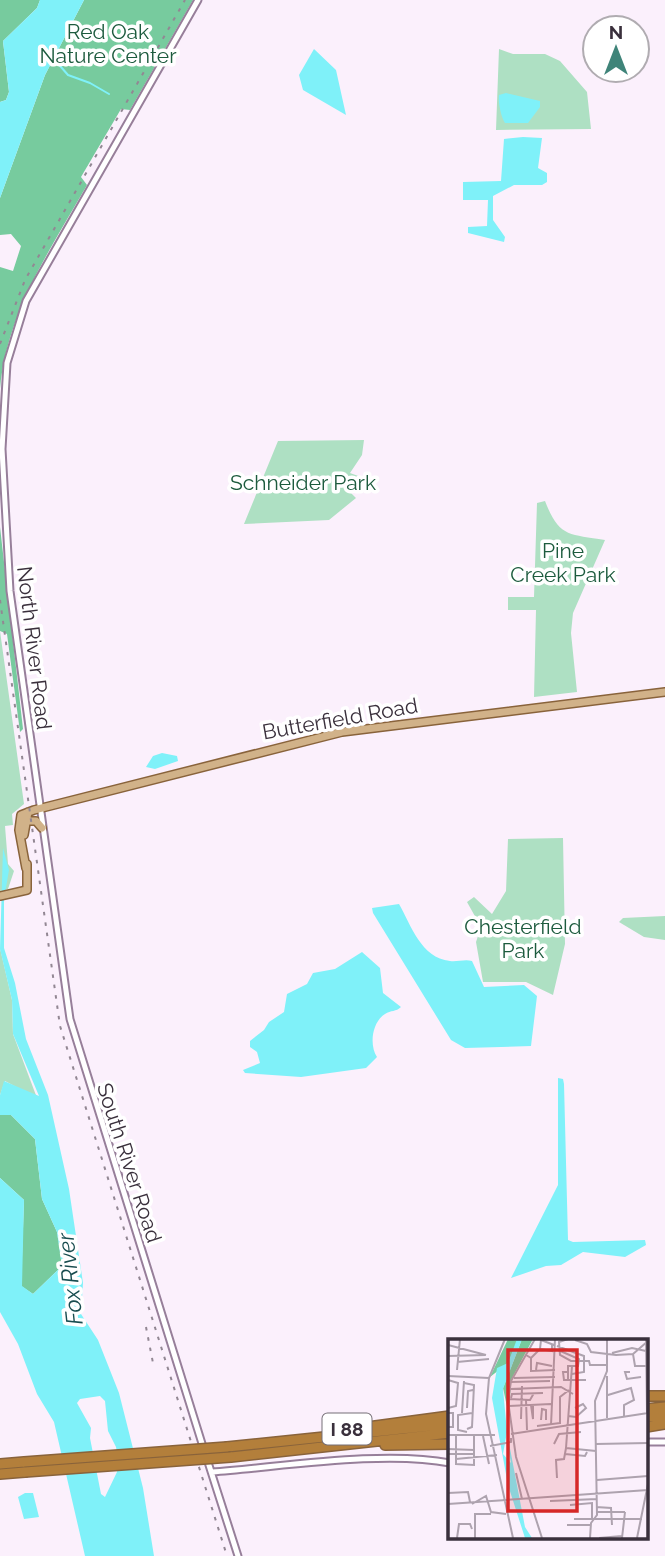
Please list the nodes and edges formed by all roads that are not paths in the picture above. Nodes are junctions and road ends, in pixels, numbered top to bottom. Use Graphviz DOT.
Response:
graph roads {
  1 [pos="198,0"];
  2 [pos="665,692"];
  3 [pos="40,808"];
  4 [pos="27,816"];
  5 [pos="42,828"];
  6 [pos="50,886"];
  7 [pos="0,896"];
  8 [pos="448,1416"];
  9 [pos="448,1424"];
  10 [pos="448,1433"];
  11 [pos="359,1443"];
  12 [pos="448,1444"];
  13 [pos="246,1446"];
  14 [pos="229,1452"];
  15 [pos="448,1463"];
  16 [pos="0,1464"];
  17 [pos="24,1467"];
  18 [pos="212,1472"];
  19 [pos="0,1474"];
  20 [pos="238,1556"];
  1 -- 3 [label="main road, North River Road"];
  2 -- 3 [label="main road, Butterfield Road"];
  3 -- 4 [label="main road, Butterfield Road"];
  3 -- 5 [label="main road, North River Road"];
  4 -- 5 [label="main road"];
  4 -- 7 [label="main road"];
  5 -- 6 [label="main road, North River Road"];
  6 -- 18 [label="main road, South River Road"];
  8 -- 13 [label="highway, I 88"];
  9 -- 13 [label="highway, I 88"];
  10 -- 11 [label="highway, I 88"];
  11 -- 12 [label="highway, I 88"];
  11 -- 14 [label="highway, I 88"];
  13 -- 14 [label="highway, I 88"];
  14 -- 17 [label="highway, I 88, bridge"];
  15 -- 18 [label="main road"];
  16 -- 17 [label="highway, I 88"];
  17 -- 19 [label="highway, I 88"];
  18 -- 20 [label="main road, South River Road"];
}
